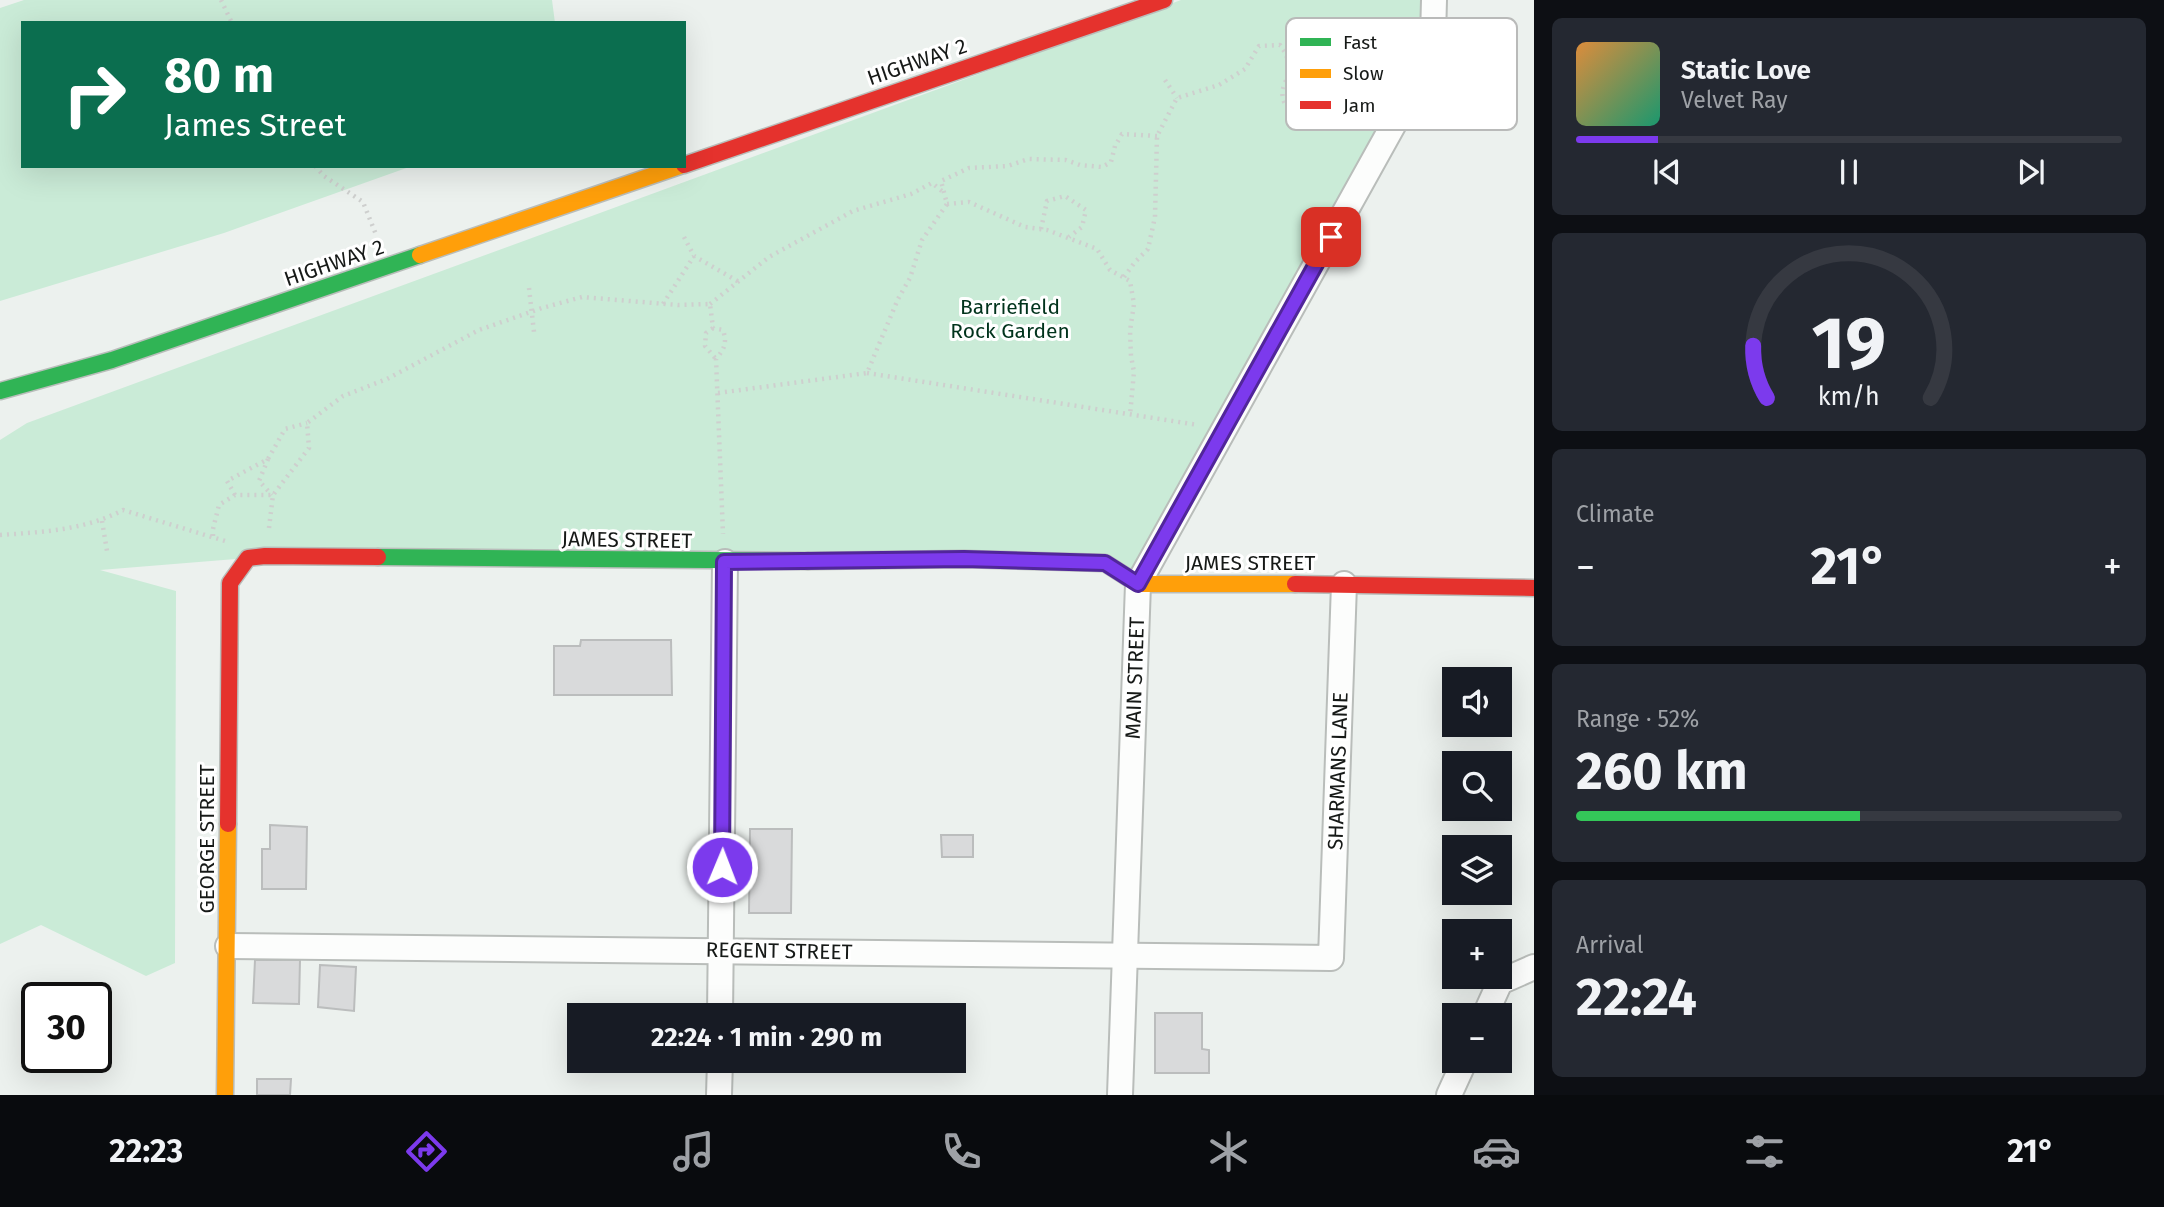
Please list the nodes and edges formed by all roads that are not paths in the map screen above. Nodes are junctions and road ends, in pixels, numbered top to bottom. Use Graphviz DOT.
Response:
graph roads {
  1 [pos="1164,0"];
  2 [pos="1434,0"];
  3 [pos="1434,18"];
  4 [pos="1390,130"];
  5 [pos="686,164"];
  6 [pos="673,168"];
  7 [pos="0,391"];
  8 [pos="724,562"];
  9 [pos="230,583"];
  10 [pos="1138,584"];
  11 [pos="1344,584"];
  12 [pos="1534,588"];
  13 [pos="228,946"];
  14 [pos="722,950"];
  15 [pos="1125,957"];
  16 [pos="1331,958"];
  17 [pos="1534,967"];
  18 [pos="720,1003"];
  19 [pos="1490,1003"];
  20 [pos="720,1073"];
  21 [pos="1459,1073"];
  22 [pos="225,1095"];
  23 [pos="719,1095"];
  24 [pos="1120,1095"];
  25 [pos="1449,1095"];
  1 -- 5 [label="street, HIGHWAY 2"];
  2 -- 3 [label="street, MAIN STREET"];
  4 -- 10 [label="street, MAIN STREET"];
  6 -- 7 [label="street, HIGHWAY 2"];
  8 -- 9 [label="street, JAMES STREET"];
  8 -- 10 [label="street, JAMES STREET"];
  8 -- 14 [label="street"];
  9 -- 13 [label="street, GEORGE STREET"];
  10 -- 11 [label="street, JAMES STREET"];
  10 -- 15 [label="street, MAIN STREET"];
  11 -- 12 [label="street, JAMES STREET"];
  11 -- 16 [label="street, SHARMANS LANE"];
  13 -- 14 [label="street, REGENT STREET"];
  13 -- 22 [label="street, GEORGE STREET"];
  14 -- 15 [label="street, REGENT STREET"];
  14 -- 18 [label="street"];
  15 -- 16 [label="street, REGENT STREET"];
  15 -- 24 [label="street, MAIN STREET"];
  17 -- 19 [label="street"];
  20 -- 23 [label="street"];
  21 -- 25 [label="street"];
}
